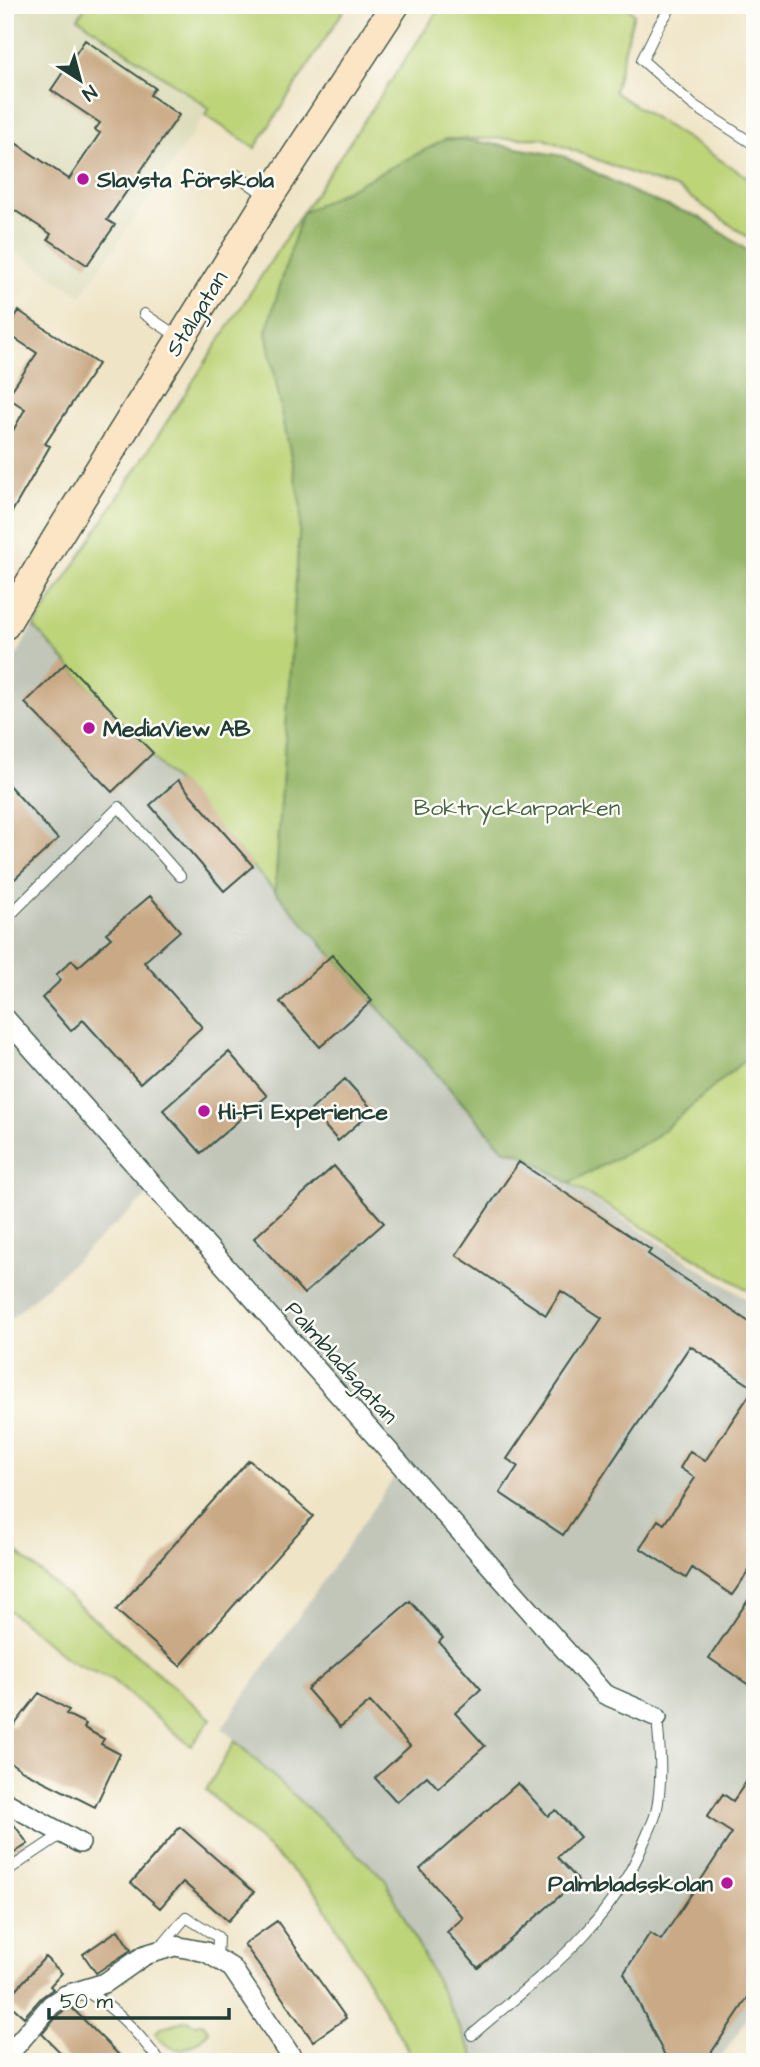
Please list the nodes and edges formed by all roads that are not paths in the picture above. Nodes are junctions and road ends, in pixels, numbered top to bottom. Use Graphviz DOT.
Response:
graph roads {
  1 [pos="395,5"];
  2 [pos="672,5"];
  3 [pos="755,145"];
  4 [pos="237,174"];
  5 [pos="269,197"];
  6 [pos="144,314"];
  7 [pos="180,338"];
  8 [pos="5,625"];
  9 [pos="180,876"];
  10 [pos="5,920"];
  11 [pos="5,1018"];
  12 [pos="657,1717"];
  13 [pos="5,1801"];
  14 [pos="71,1838"];
  15 [pos="5,1872"];
  16 [pos="157,1951"];
  17 [pos="217,1959"];
  18 [pos="83,1991"];
  19 [pos="472,2035"];
  20 [pos="8,2057"];
  21 [pos="160,2062"];
  22 [pos="295,2062"];
  1 -- 5 [label="street, Stålgatan"];
  2 -- 3 [label="lane"];
  4 -- 5 [label="lane"];
  5 -- 7 [label="street, Stålgatan"];
  6 -- 7 [label="lane"];
  7 -- 8 [label="street, Stålgatan"];
  9 -- 10 [label="lane"];
  11 -- 12 [label="street, Palmbladsgatan"];
  12 -- 19 [label="lane"];
  13 -- 14 [label="street"];
  14 -- 15 [label="lane"];
  16 -- 17 [label="street"];
  16 -- 17 [label="lane"];
  16 -- 18 [label="street"];
  17 -- 22 [label="street"];
  18 -- 20 [label="street"];
  18 -- 21 [label="lane"];
}
